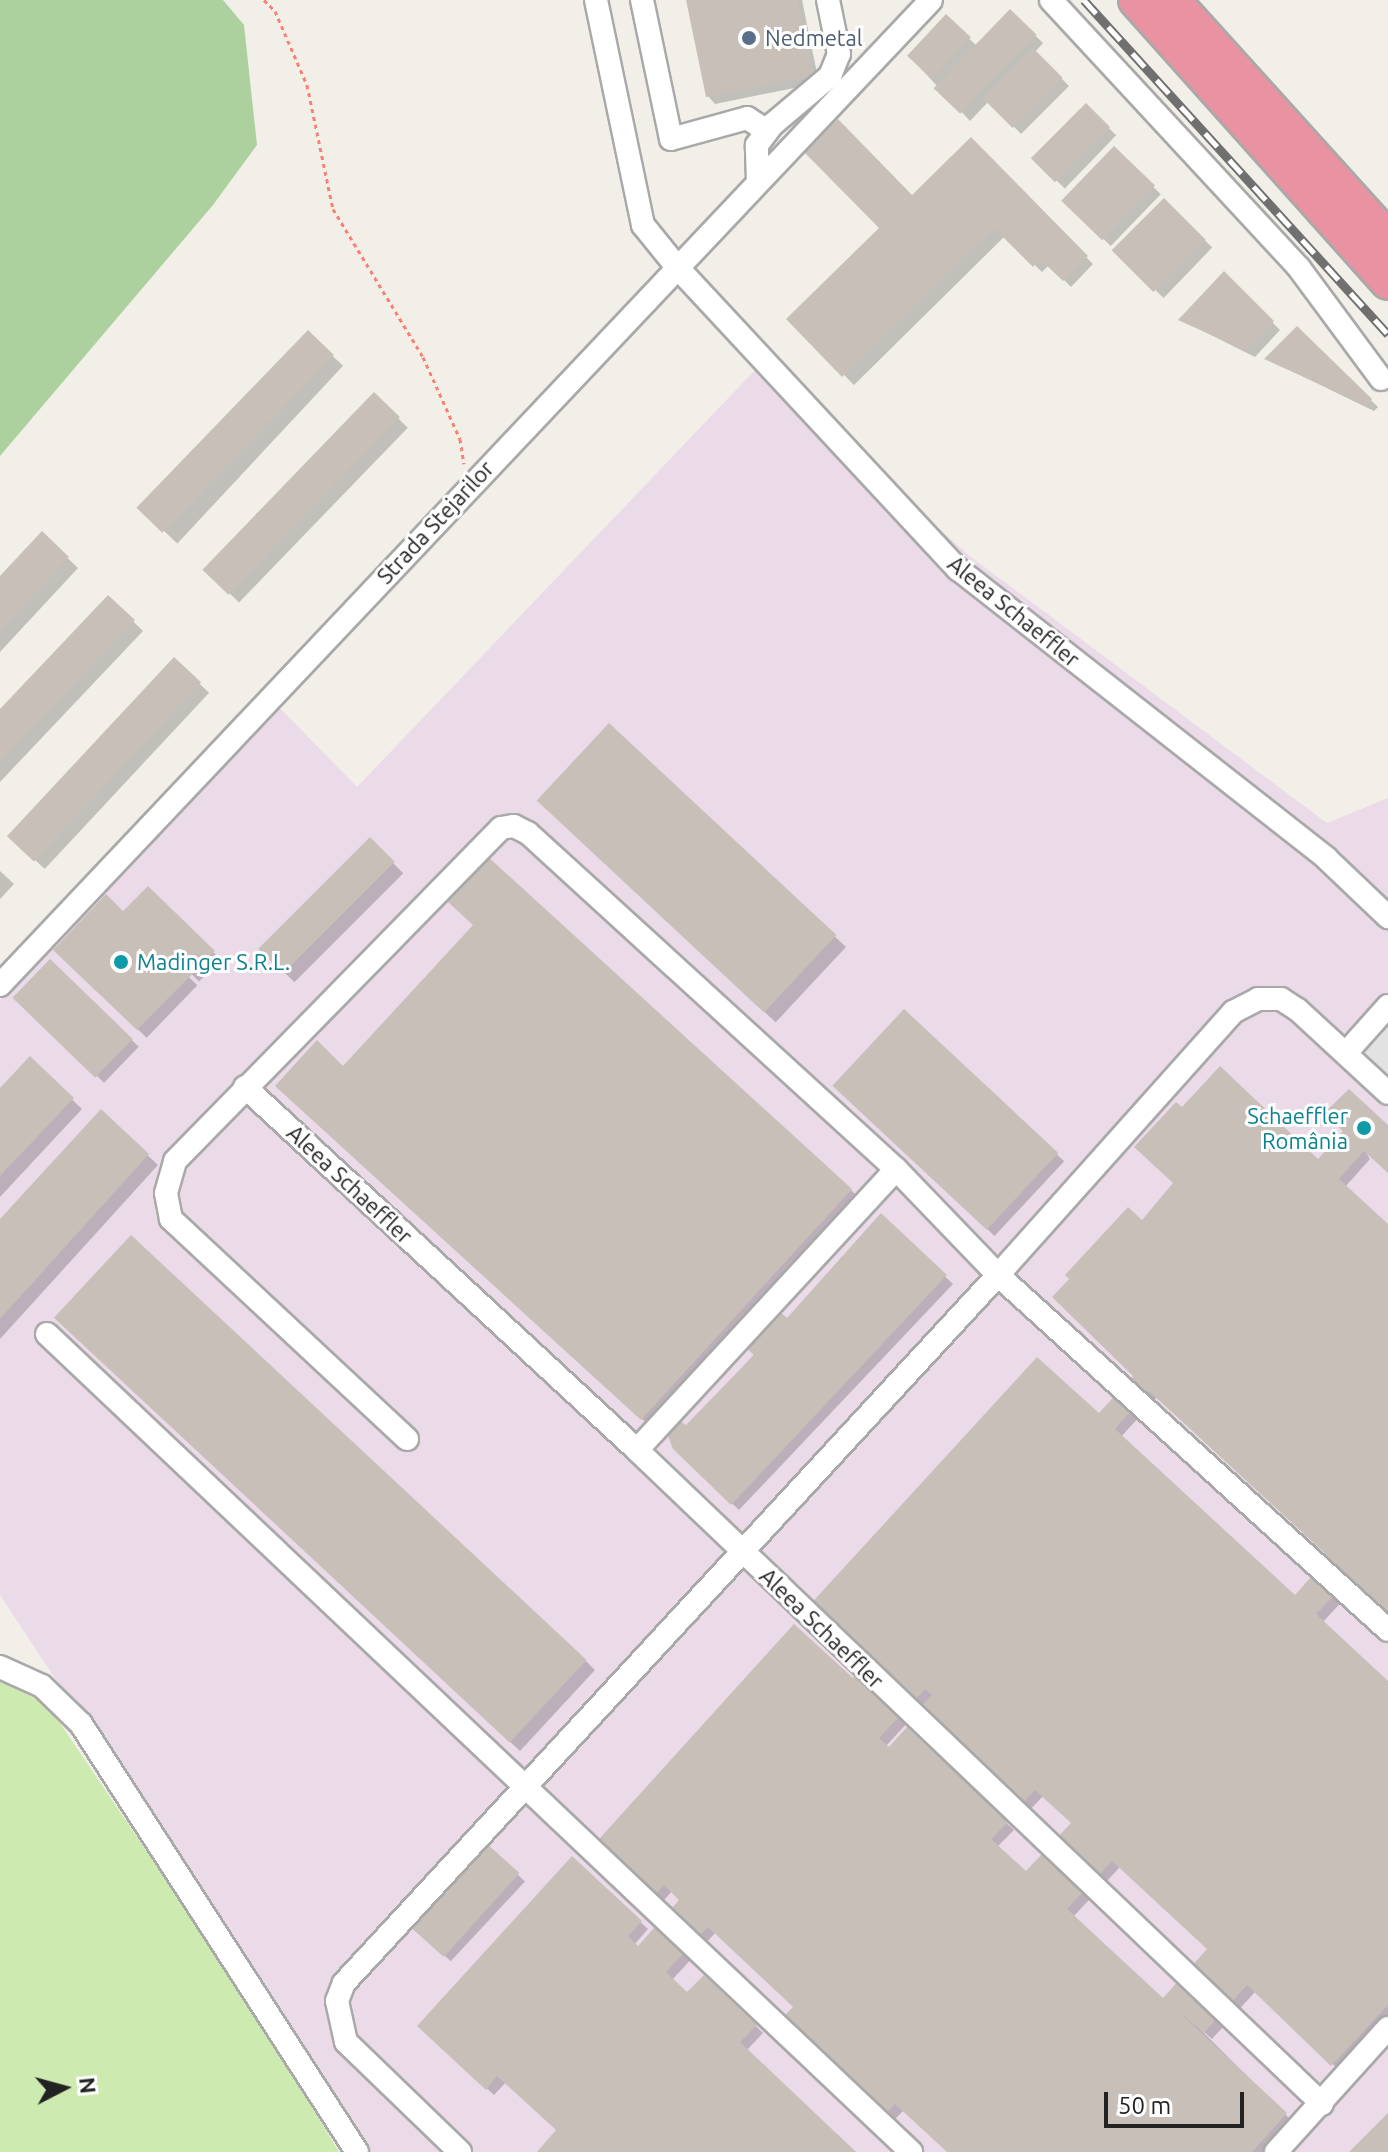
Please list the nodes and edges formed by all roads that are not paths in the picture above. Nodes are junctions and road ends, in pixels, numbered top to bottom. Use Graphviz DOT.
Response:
graph roads {
  1 [pos="596,0"];
  2 [pos="642,0"];
  3 [pos="828,0"];
  4 [pos="931,0"];
  5 [pos="1051,0"];
  6 [pos="1136,0"];
  7 [pos="1172,0"];
  8 [pos="767,131"];
  9 [pos="758,181"];
  10 [pos="1388,239"];
  11 [pos="677,267"];
  12 [pos="1388,282"];
  13 [pos="1381,379"];
  14 [pos="1388,917"];
  15 [pos="0,985"];
  16 [pos="1388,1006"];
  17 [pos="1346,1053"];
  18 [pos="245,1087"];
  19 [pos="1388,1093"];
  20 [pos="896,1169"];
  21 [pos="998,1275"];
  22 [pos="47,1334"];
  23 [pos="407,1439"];
  24 [pos="637,1450"];
  25 [pos="742,1551"];
  26 [pos="1388,1630"];
  27 [pos="0,1667"];
  28 [pos="521,1787"];
  29 [pos="1388,2028"];
  30 [pos="1322,2104"];
  31 [pos="357,2152"];
  32 [pos="460,2152"];
  33 [pos="911,2152"];
  34 [pos="1276,2152"];
  1 -- 11 [label="street"];
  2 -- 8 [label="street"];
  3 -- 8 [label="street"];
  4 -- 9 [label="street, Strada Stejarilor"];
  5 -- 13 [label="street"];
  6 -- 12 [label="highway"];
  7 -- 10 [label="highway"];
  8 -- 9 [label="street"];
  9 -- 11 [label="street, Strada Stejarilor"];
  11 -- 14 [label="street, Aleea Schaeffler"];
  11 -- 15 [label="street, Strada Stejarilor"];
  16 -- 17 [label="street"];
  17 -- 19 [label="street"];
  17 -- 21 [label="street"];
  18 -- 20 [label="street"];
  18 -- 23 [label="street"];
  18 -- 24 [label="street, Aleea Schaeffler"];
  20 -- 21 [label="street"];
  20 -- 24 [label="street"];
  21 -- 25 [label="street"];
  21 -- 26 [label="street"];
  22 -- 28 [label="street"];
  24 -- 25 [label="street, Aleea Schaeffler"];
  25 -- 28 [label="street"];
  25 -- 30 [label="street, Aleea Schaeffler"];
  27 -- 31 [label="street"];
  28 -- 32 [label="street"];
  28 -- 33 [label="street"];
  29 -- 30 [label="street"];
  30 -- 34 [label="street"];
}
